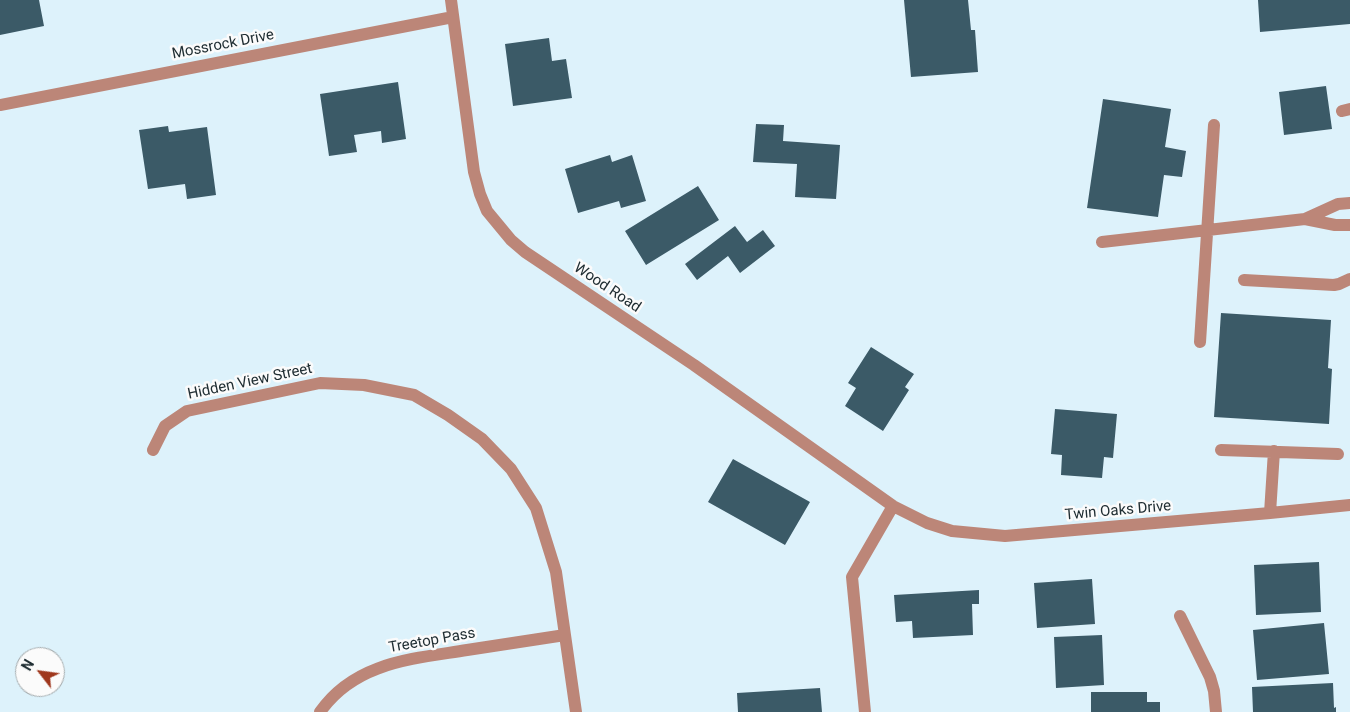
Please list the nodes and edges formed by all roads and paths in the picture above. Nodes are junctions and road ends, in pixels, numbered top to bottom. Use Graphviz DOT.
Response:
graph roads {
  1 [pos="451,0"];
  2 [pos="453,17"];
  3 [pos="0,105"];
  4 [pos="1214,125"];
  5 [pos="1350,203"];
  6 [pos="1305,219"];
  7 [pos="1350,225"];
  8 [pos="1207,230"];
  9 [pos="1102,242"];
  10 [pos="1350,279"];
  11 [pos="1244,280"];
  12 [pos="1200,342"];
  13 [pos="153,450"];
  14 [pos="1221,450"];
  15 [pos="1274,452"];
  16 [pos="1338,454"];
  17 [pos="1350,505"];
  18 [pos="893,506"];
  19 [pos="1270,513"];
  20 [pos="1180,616"];
  21 [pos="565,635"];
  22 [pos="320,712"];
  23 [pos="576,712"];
  24 [pos="865,712"];
  25 [pos="1216,712"];
  1 -- 2 [label="street, Wood Road"];
  2 -- 3 [label="street, Mossrock Drive"];
  2 -- 18 [label="street, Wood Road"];
  4 -- 8 [label="street"];
  5 -- 6 [label="street"];
  6 -- 7 [label="street"];
  6 -- 8 [label="street"];
  8 -- 9 [label="street"];
  8 -- 12 [label="street"];
  10 -- 11 [label="street"];
  13 -- 21 [label="street, Hidden View Street"];
  14 -- 15 [label="street"];
  15 -- 16 [label="street"];
  15 -- 19 [label="street"];
  17 -- 19 [label="street, Twin Oaks Drive"];
  18 -- 19 [label="street, Twin Oaks Drive"];
  18 -- 24 [label="street"];
  20 -- 25 [label="street"];
  21 -- 22 [label="street, Treetop Pass"];
  21 -- 23 [label="street, Hidden View Street"];
}
